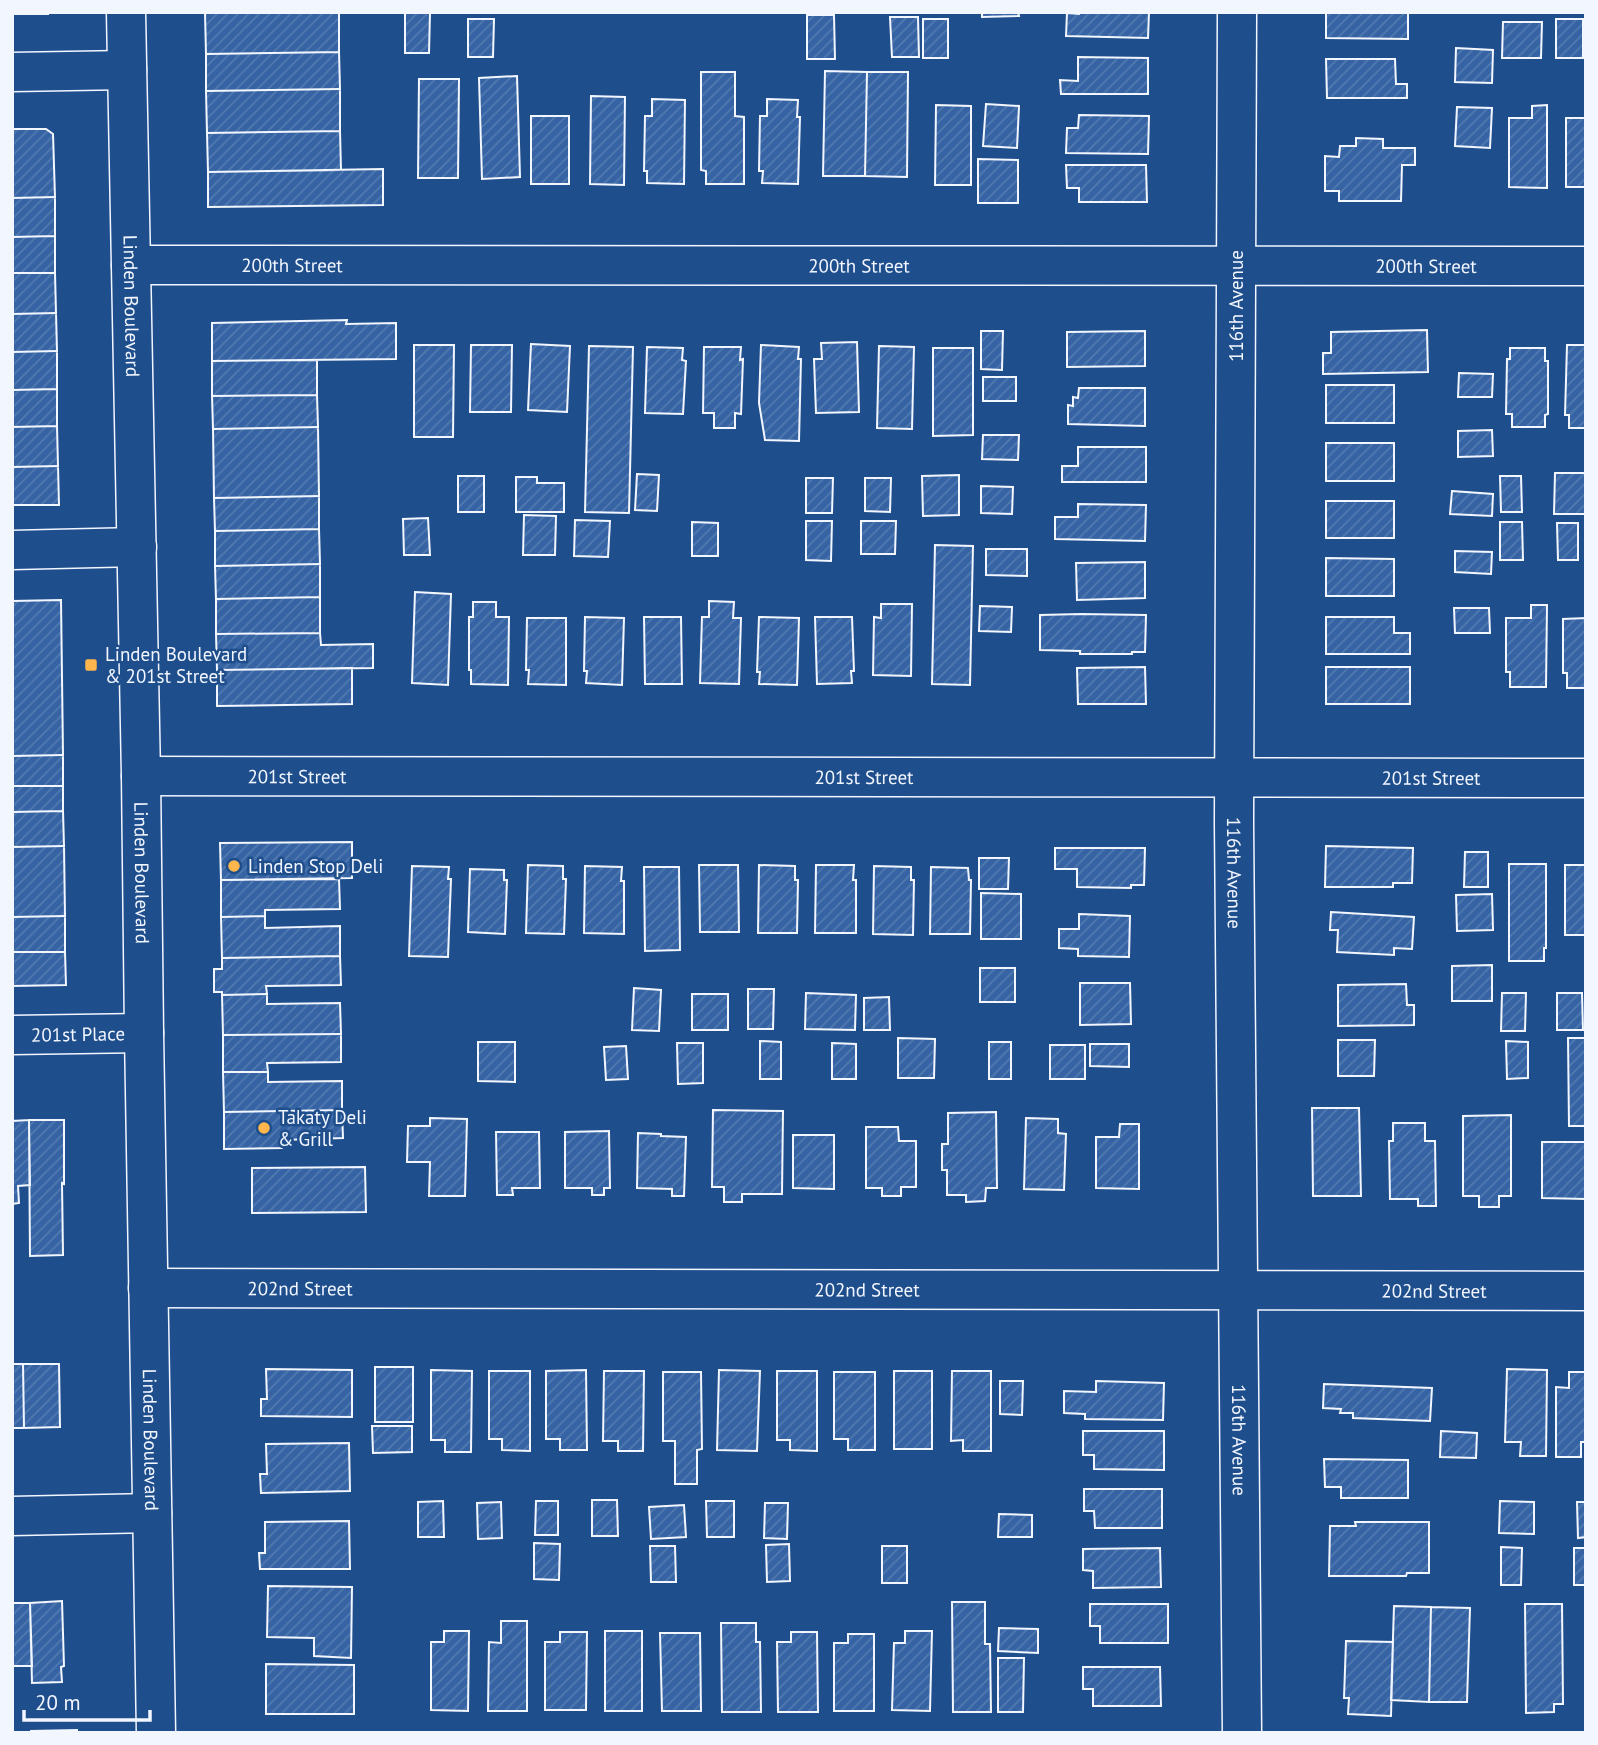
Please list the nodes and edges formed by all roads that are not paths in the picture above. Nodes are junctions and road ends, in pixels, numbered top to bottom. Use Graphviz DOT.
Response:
graph roads {
  1 [pos="126,12"];
  2 [pos="1237,12"];
  3 [pos="127,70"];
  4 [pos="12,72"];
  5 [pos="131,265"];
  6 [pos="1236,266"];
  7 [pos="1586,266"];
  8 [pos="137,547"];
  9 [pos="12,550"];
  10 [pos="141,776"];
  11 [pos="1234,777"];
  12 [pos="1586,778"];
  13 [pos="144,1033"];
  14 [pos="12,1035"];
  15 [pos="148,1288"];
  16 [pos="1238,1291"];
  17 [pos="1586,1291"];
  18 [pos="152,1513"];
  19 [pos="12,1516"];
  20 [pos="156,1733"];
  21 [pos="1242,1733"];
  1 -- 3 [label="street, Linden Boulevard"];
  2 -- 6 [label="street, 116th Avenue"];
  3 -- 4 [label="street"];
  3 -- 5 [label="street, Linden Boulevard"];
  5 -- 6 [label="street, 200th Street"];
  5 -- 8 [label="street, Linden Boulevard"];
  6 -- 7 [label="street, 200th Street"];
  6 -- 11 [label="street, 116th Avenue"];
  8 -- 9 [label="street"];
  8 -- 10 [label="street, Linden Boulevard"];
  10 -- 11 [label="street, 201st Street"];
  10 -- 13 [label="street, Linden Boulevard"];
  11 -- 12 [label="street, 201st Street"];
  11 -- 16 [label="street, 116th Avenue"];
  13 -- 14 [label="street, 201st Place"];
  13 -- 15 [label="street, Linden Boulevard"];
  15 -- 16 [label="street, 202nd Street"];
  15 -- 18 [label="street, Linden Boulevard"];
  16 -- 17 [label="street, 202nd Street"];
  16 -- 21 [label="street, 116th Avenue"];
  18 -- 19 [label="street"];
  18 -- 20 [label="street, Linden Boulevard"];
}
